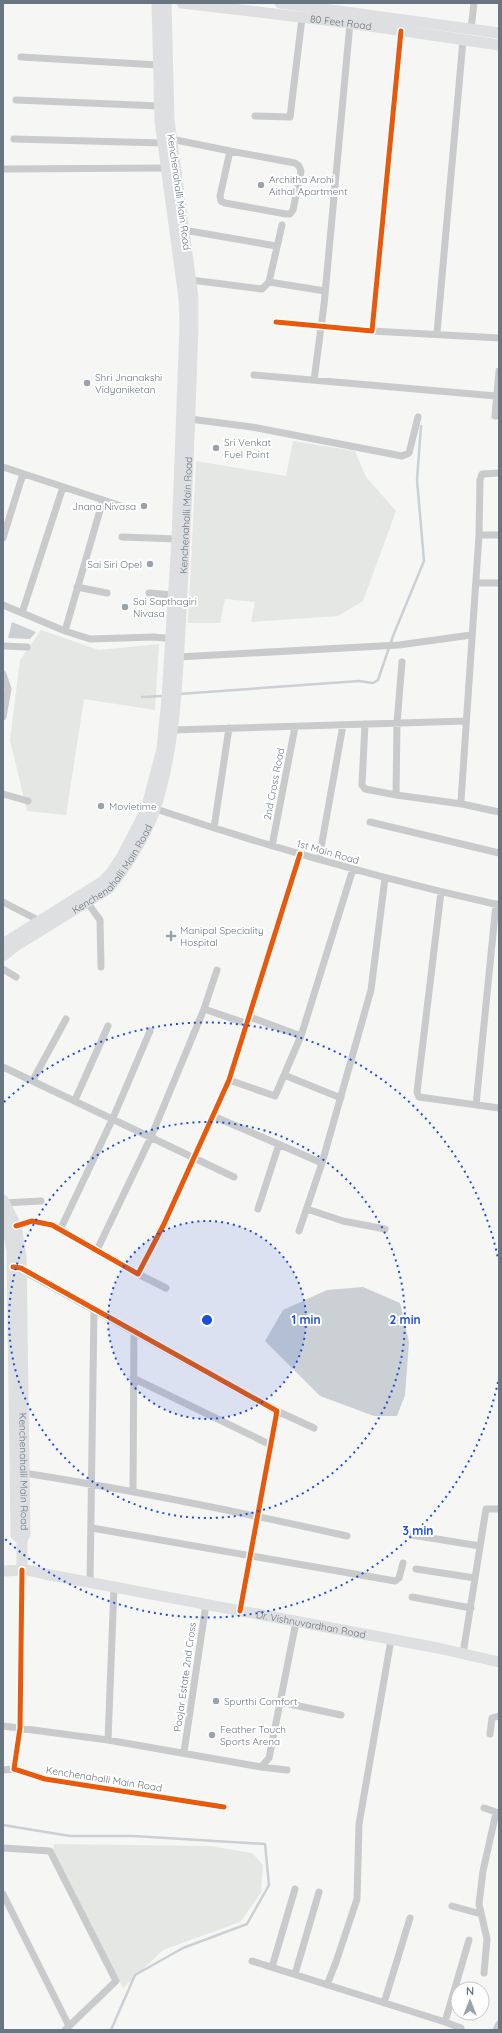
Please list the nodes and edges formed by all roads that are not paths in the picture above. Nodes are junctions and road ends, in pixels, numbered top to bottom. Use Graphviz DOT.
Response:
graph roads {
  1 [pos="157,3"];
  2 [pos="166,3"];
  3 [pos="182,3"];
  4 [pos="280,3"];
  5 [pos="474,3"];
  6 [pos="302,18"];
  7 [pos="350,23"];
  8 [pos="471,29"];
  9 [pos="401,31"];
  10 [pos="499,33"];
  11 [pos="463,40"];
  12 [pos="499,45"];
  13 [pos="21,57"];
  14 [pos="158,65"];
  15 [pos="16,100"];
  16 [pos="160,106"];
  17 [pos="255,116"];
  18 [pos="14,139"];
  19 [pos="167,141"];
  20 [pos="230,151"];
  21 [pos="166,168"];
  22 [pos="3,169"];
  23 [pos="282,225"];
  24 [pos="184,230"];
  25 [pos="276,246"];
  26 [pos="190,280"];
  27 [pos="269,282"];
  28 [pos="325,291"];
  29 [pos="276,322"];
  30 [pos="321,325"];
  31 [pos="372,331"];
  32 [pos="437,333"];
  33 [pos="499,338"];
  34 [pos="499,371"];
  35 [pos="254,375"];
  36 [pos="314,380"];
  37 [pos="496,396"];
  38 [pos="499,416"];
  39 [pos="418,417"];
  40 [pos="190,419"];
  41 [pos="3,467"];
  42 [pos="499,473"];
  43 [pos="23,474"];
  44 [pos="63,487"];
  45 [pos="102,500"];
  46 [pos="121,506"];
  47 [pos="479,535"];
  48 [pos="499,535"];
  49 [pos="122,537"];
  50 [pos="3,538"];
  51 [pos="176,539"];
  52 [pos="476,583"];
  53 [pos="499,583"];
  54 [pos="77,587"];
  55 [pos="107,593"];
  56 [pos="148,593"];
  57 [pos="173,594"];
  58 [pos="3,605"];
  59 [pos="22,613"];
  60 [pos="65,631"];
  61 [pos="471,635"];
  62 [pos="175,639"];
  63 [pos="3,646"];
  64 [pos="26,647"];
  65 [pos="178,656"];
  66 [pos="402,662"];
  67 [pos="3,674"];
  68 [pos="3,717"];
  69 [pos="466,721"];
  70 [pos="397,723"];
  71 [pos="365,724"];
  72 [pos="343,725"];
  73 [pos="295,727"];
  74 [pos="229,728"];
  75 [pos="172,730"];
  76 [pos="3,794"];
  77 [pos="396,795"];
  78 [pos="28,800"];
  79 [pos="462,804"];
  80 [pos="151,808"];
  81 [pos="499,812"];
  82 [pos="370,822"];
  83 [pos="214,828"];
  84 [pos="272,846"];
  85 [pos="499,853"];
  86 [pos="300,854"];
  87 [pos="319,859"];
  88 [pos="353,869"];
  89 [pos="386,878"];
  90 [pos="441,892"];
  91 [pos="3,902"];
  92 [pos="88,902"];
  93 [pos="497,904"];
  94 [pos="40,921"];
  95 [pos="3,944"];
  96 [pos="3,956"];
  97 [pos="101,967"];
  98 [pos="3,969"];
  99 [pos="217,970"];
  100 [pos="16,977"];
  101 [pos="204,1009"];
  102 [pos="66,1019"];
  103 [pos="249,1021"];
  104 [pos="108,1026"];
  105 [pos="150,1030"];
  106 [pos="301,1036"];
  107 [pos="3,1066"];
  108 [pos="284,1075"];
  109 [pos="33,1080"];
  110 [pos="229,1080"];
  111 [pos="341,1098"];
  112 [pos="75,1100"];
  113 [pos="476,1105"];
  114 [pos="499,1108"];
  115 [pos="213,1116"];
  116 [pos="113,1118"];
  117 [pos="151,1137"];
  118 [pos="279,1144"];
  119 [pos="194,1158"];
  120 [pos="322,1163"];
  121 [pos="234,1177"];
  122 [pos="41,1201"];
  123 [pos="4,1202"];
  124 [pos="258,1209"];
  125 [pos="307,1209"];
  126 [pos="3,1220"];
  127 [pos="16,1226"];
  128 [pos="385,1229"];
  129 [pos="60,1230"];
  130 [pos="300,1231"];
  131 [pos="97,1250"];
  132 [pos="17,1268"];
  133 [pos="138,1274"];
  134 [pos="166,1288"];
  135 [pos="94,1310"];
  136 [pos="134,1331"];
  137 [pos="134,1378"];
  138 [pos="277,1411"];
  139 [pos="314,1428"];
  140 [pos="271,1445"];
  141 [pos="24,1473"];
  142 [pos="92,1484"];
  143 [pos="133,1491"];
  144 [pos="499,1509"];
  145 [pos="257,1516"];
  146 [pos="92,1528"];
  147 [pos="412,1535"];
  148 [pos="347,1536"];
  149 [pos="22,1540"];
  150 [pos="480,1546"];
  151 [pos="252,1555"];
  152 [pos="403,1562"];
  153 [pos="416,1569"];
  154 [pos="22,1570"];
  155 [pos="3,1571"];
  156 [pos="475,1578"];
  157 [pos="90,1582"];
  158 [pos="114,1587"];
  159 [pos="412,1598"];
  160 [pos="206,1604"];
  161 [pos="471,1608"];
  162 [pos="240,1611"];
  163 [pos="296,1622"];
  164 [pos="391,1640"];
  165 [pos="464,1654"];
  166 [pos="499,1662"];
  167 [pos="280,1702"];
  168 [pos="341,1715"];
  169 [pos="499,1716"];
  170 [pos="3,1726"];
  171 [pos="20,1728"];
  172 [pos="490,1734"];
  173 [pos="108,1740"];
  174 [pos="184,1752"];
  175 [pos="261,1767"];
  176 [pos="3,1770"];
  177 [pos="14,1770"];
  178 [pos="287,1770"];
  179 [pos="224,1807"];
  180 [pos="484,1808"];
  181 [pos="498,1813"];
  182 [pos="3,1848"];
  183 [pos="295,1889"];
  184 [pos="319,1892"];
  185 [pos="3,1894"];
  186 [pos="452,1906"];
  187 [pos="481,1914"];
  188 [pos="410,1918"];
  189 [pos="469,1940"];
  190 [pos="252,1961"];
  191 [pos="272,1967"];
  192 [pos="484,1973"];
  193 [pos="295,1974"];
  194 [pos="326,1985"];
  195 [pos="384,2003"];
  196 [pos="444,2022"];
  197 [pos="499,2024"];
  198 [pos="67,2028"];
  199 [pos="460,2028"];
  200 [pos="496,2030"];
  1 -- 14 [label="main road, Kenchenahalli Main Road"];
  2 -- 19 [label="main road, Kenchenahalli Main Road"];
  3 -- 6 [label="main road, 80 Feet Road"];
  4 -- 8 [label="main road, 80 Feet Road"];
  5 -- 8 [label="street"];
  6 -- 7 [label="main road, 80 Feet Road"];
  6 -- 17 [label="street"];
  7 -- 9 [label="main road, 80 Feet Road"];
  7 -- 28 [label="street"];
  8 -- 10 [label="main road, 80 Feet Road"];
  9 -- 11 [label="main road, 80 Feet Road"];
  9 -- 31 [label="street"];
  11 -- 12 [label="main road, 80 Feet Road"];
  11 -- 32 [label="street"];
  13 -- 14 [label="street"];
  14 -- 16 [label="main road, Kenchenahalli Main Road"];
  15 -- 16 [label="street"];
  16 -- 19 [label="main road, Kenchenahalli Main Road"];
  18 -- 19 [label="street"];
  19 -- 20 [label="street"];
  19 -- 21 [label="main road, Kenchenahalli Main Road"];
  19 -- 24 [label="main road, Kenchenahalli Main Road"];
  20 -- 20 [label="street"];
  21 -- 22 [label="street"];
  21 -- 51 [label="main road, Kenchenahalli Main Road"];
  23 -- 25 [label="street"];
  24 -- 25 [label="street"];
  24 -- 26 [label="main road, Kenchenahalli Main Road"];
  25 -- 27 [label="street"];
  26 -- 27 [label="street"];
  26 -- 40 [label="main road, Kenchenahalli Main Road"];
  27 -- 28 [label="street"];
  28 -- 30 [label="street"];
  29 -- 30 [label="street"];
  30 -- 31 [label="street"];
  30 -- 36 [label="street"];
  31 -- 32 [label="street"];
  32 -- 33 [label="street"];
  34 -- 37 [label="street"];
  35 -- 36 [label="street"];
  36 -- 37 [label="street"];
  37 -- 38 [label="street"];
  39 -- 40 [label="street"];
  40 -- 62 [label="main road, Kenchenahalli Main Road"];
  41 -- 43 [label="street"];
  42 -- 47 [label="street"];
  43 -- 44 [label="street"];
  43 -- 50 [label="street"];
  44 -- 45 [label="street"];
  44 -- 59 [label="street"];
  45 -- 46 [label="street"];
  45 -- 54 [label="street"];
  47 -- 48 [label="street"];
  47 -- 52 [label="street"];
  49 -- 51 [label="street"];
  51 -- 57 [label="main road, Kenchenahalli Main Road"];
  52 -- 53 [label="street"];
  52 -- 61 [label="street"];
  54 -- 55 [label="street"];
  54 -- 60 [label="street"];
  56 -- 57 [label="street"];
  57 -- 62 [label="main road, Kenchenahalli Main Road"];
  58 -- 59 [label="street"];
  59 -- 60 [label="street"];
  60 -- 62 [label="street"];
  61 -- 65 [label="street"];
  61 -- 69 [label="street"];
  62 -- 65 [label="main road, Kenchenahalli Main Road"];
  62 -- 80 [label="main road, Kenchenahalli Main Road"];
  63 -- 64 [label="street"];
  65 -- 75 [label="main road, Kenchenahalli Main Road"];
  66 -- 70 [label="street"];
  67 -- 68 [label="street"];
  69 -- 70 [label="street"];
  69 -- 79 [label="street"];
  70 -- 71 [label="street"];
  70 -- 77 [label="street"];
  71 -- 72 [label="street"];
  71 -- 77 [label="street"];
  72 -- 73 [label="street"];
  72 -- 87 [label="street"];
  73 -- 74 [label="street"];
  73 -- 84 [label="street, 2nd Cross Road"];
  74 -- 75 [label="street"];
  74 -- 83 [label="street"];
  75 -- 80 [label="main road, Kenchenahalli Main Road"];
  76 -- 78 [label="street"];
  77 -- 79 [label="street"];
  79 -- 81 [label="street"];
  80 -- 83 [label="street, 1st Main Road"];
  80 -- 92 [label="main road, Kenchenahalli Main Road"];
  80 -- 94 [label="main road, Kenchenahalli Main Road"];
  82 -- 85 [label="street"];
  83 -- 84 [label="street, 1st Main Road"];
  84 -- 86 [label="street, 1st Main Road"];
  86 -- 87 [label="street, 1st Main Road"];
  86 -- 103 [label="street"];
  87 -- 88 [label="street, 1st Main Road"];
  88 -- 89 [label="street, 1st Main Road"];
  88 -- 106 [label="street"];
  89 -- 90 [label="street, 1st Main Road"];
  89 -- 111 [label="street"];
  90 -- 93 [label="street, 1st Main Road"];
  90 -- 113 [label="street"];
  91 -- 94 [label="street"];
  92 -- 96 [label="main road, Kenchenahalli Main Road"];
  92 -- 97 [label="street"];
  93 -- 113 [label="street"];
  94 -- 95 [label="main road, Kenchenahalli Main Road"];
  98 -- 100 [label="street"];
  99 -- 101 [label="street"];
  101 -- 103 [label="street"];
  101 -- 117 [label="street"];
  102 -- 109 [label="street"];
  103 -- 106 [label="street"];
  103 -- 110 [label="street"];
  104 -- 112 [label="street"];
  105 -- 116 [label="street"];
  106 -- 108 [label="street"];
  107 -- 109 [label="street"];
  108 -- 110 [label="street"];
  108 -- 111 [label="street"];
  109 -- 112 [label="street"];
  110 -- 115 [label="street"];
  111 -- 120 [label="street"];
  112 -- 116 [label="street"];
  113 -- 114 [label="street"];
  115 -- 118 [label="street"];
  115 -- 119 [label="street"];
  116 -- 117 [label="street"];
  116 -- 129 [label="street"];
  117 -- 119 [label="street"];
  117 -- 131 [label="street"];
  118 -- 120 [label="street"];
  118 -- 124 [label="street"];
  119 -- 121 [label="street"];
  119 -- 133 [label="street"];
  120 -- 125 [label="street"];
  122 -- 123 [label="street"];
  123 -- 127 [label="main road, Kenchenahalli Main Road"];
  125 -- 128 [label="street"];
  125 -- 130 [label="street"];
  126 -- 132 [label="main road, Kenchenahalli Main Road"];
  127 -- 129 [label="street"];
  127 -- 132 [label="main road, Kenchenahalli Main Road"];
  129 -- 131 [label="street"];
  131 -- 133 [label="street"];
  132 -- 135 [label="street"];
  132 -- 141 [label="main road, Kenchenahalli Main Road"];
  132 -- 149 [label="main road, Kenchenahalli Main Road"];
  133 -- 134 [label="street"];
  135 -- 136 [label="street"];
  135 -- 142 [label="street"];
  136 -- 137 [label="street"];
  136 -- 138 [label="street"];
  137 -- 140 [label="street"];
  137 -- 143 [label="street"];
  138 -- 139 [label="street"];
  138 -- 140 [label="street"];
  140 -- 145 [label="street"];
  141 -- 142 [label="street"];
  141 -- 149 [label="main road, Kenchenahalli Main Road"];
  142 -- 143 [label="street"];
  142 -- 146 [label="street"];
  143 -- 145 [label="street"];
  144 -- 150 [label="street"];
  145 -- 148 [label="street"];
  145 -- 151 [label="street"];
  146 -- 151 [label="street"];
  146 -- 157 [label="street"];
  147 -- 150 [label="street"];
  149 -- 154 [label="main road"];
  150 -- 156 [label="street"];
  151 -- 152 [label="street"];
  151 -- 162 [label="street"];
  153 -- 156 [label="street"];
  154 -- 155 [label="main road, Dr. Vishnuvardhan Road"];
  154 -- 157 [label="main road, Dr. Vishnuvardhan Road"];
  154 -- 171 [label="street"];
  156 -- 161 [label="street"];
  157 -- 158 [label="main road, Dr. Vishnuvardhan Road"];
  158 -- 160 [label="main road, Dr. Vishnuvardhan Road"];
  158 -- 173 [label="street"];
  159 -- 161 [label="street"];
  160 -- 162 [label="main road, Dr. Vishnuvardhan Road"];
  160 -- 174 [label="street, Poojar Estate 2nd Cross"];
  161 -- 165 [label="street"];
  162 -- 163 [label="main road, Dr. Vishnuvardhan Road"];
  163 -- 164 [label="main road, Dr. Vishnuvardhan Road"];
  163 -- 167 [label="street"];
  164 -- 165 [label="main road, Dr. Vishnuvardhan Road"];
  164 -- 194 [label="street"];
  165 -- 166 [label="main road, Dr. Vishnuvardhan Road"];
  167 -- 168 [label="street"];
  167 -- 175 [label="street"];
  169 -- 172 [label="street"];
  170 -- 171 [label="street"];
  171 -- 173 [label="street"];
  171 -- 177 [label="street"];
  173 -- 174 [label="street"];
  174 -- 175 [label="street"];
  175 -- 178 [label="street"];
  176 -- 177 [label="street, Kenchenahalli Main Road"];
  177 -- 179 [label="street, Kenchenahalli Main Road"];
  180 -- 181 [label="street"];
  181 -- 187 [label="street"];
  182 -- 198 [label="street"];
  183 -- 191 [label="street"];
  184 -- 193 [label="street"];
  185 -- 198 [label="street"];
  186 -- 187 [label="street"];
  187 -- 192 [label="street"];
  188 -- 195 [label="street"];
  189 -- 196 [label="street"];
  190 -- 191 [label="street"];
  191 -- 193 [label="street"];
  193 -- 194 [label="street"];
  194 -- 195 [label="street"];
  195 -- 196 [label="street"];
  196 -- 199 [label="street"];
  197 -- 200 [label="street"];
}
